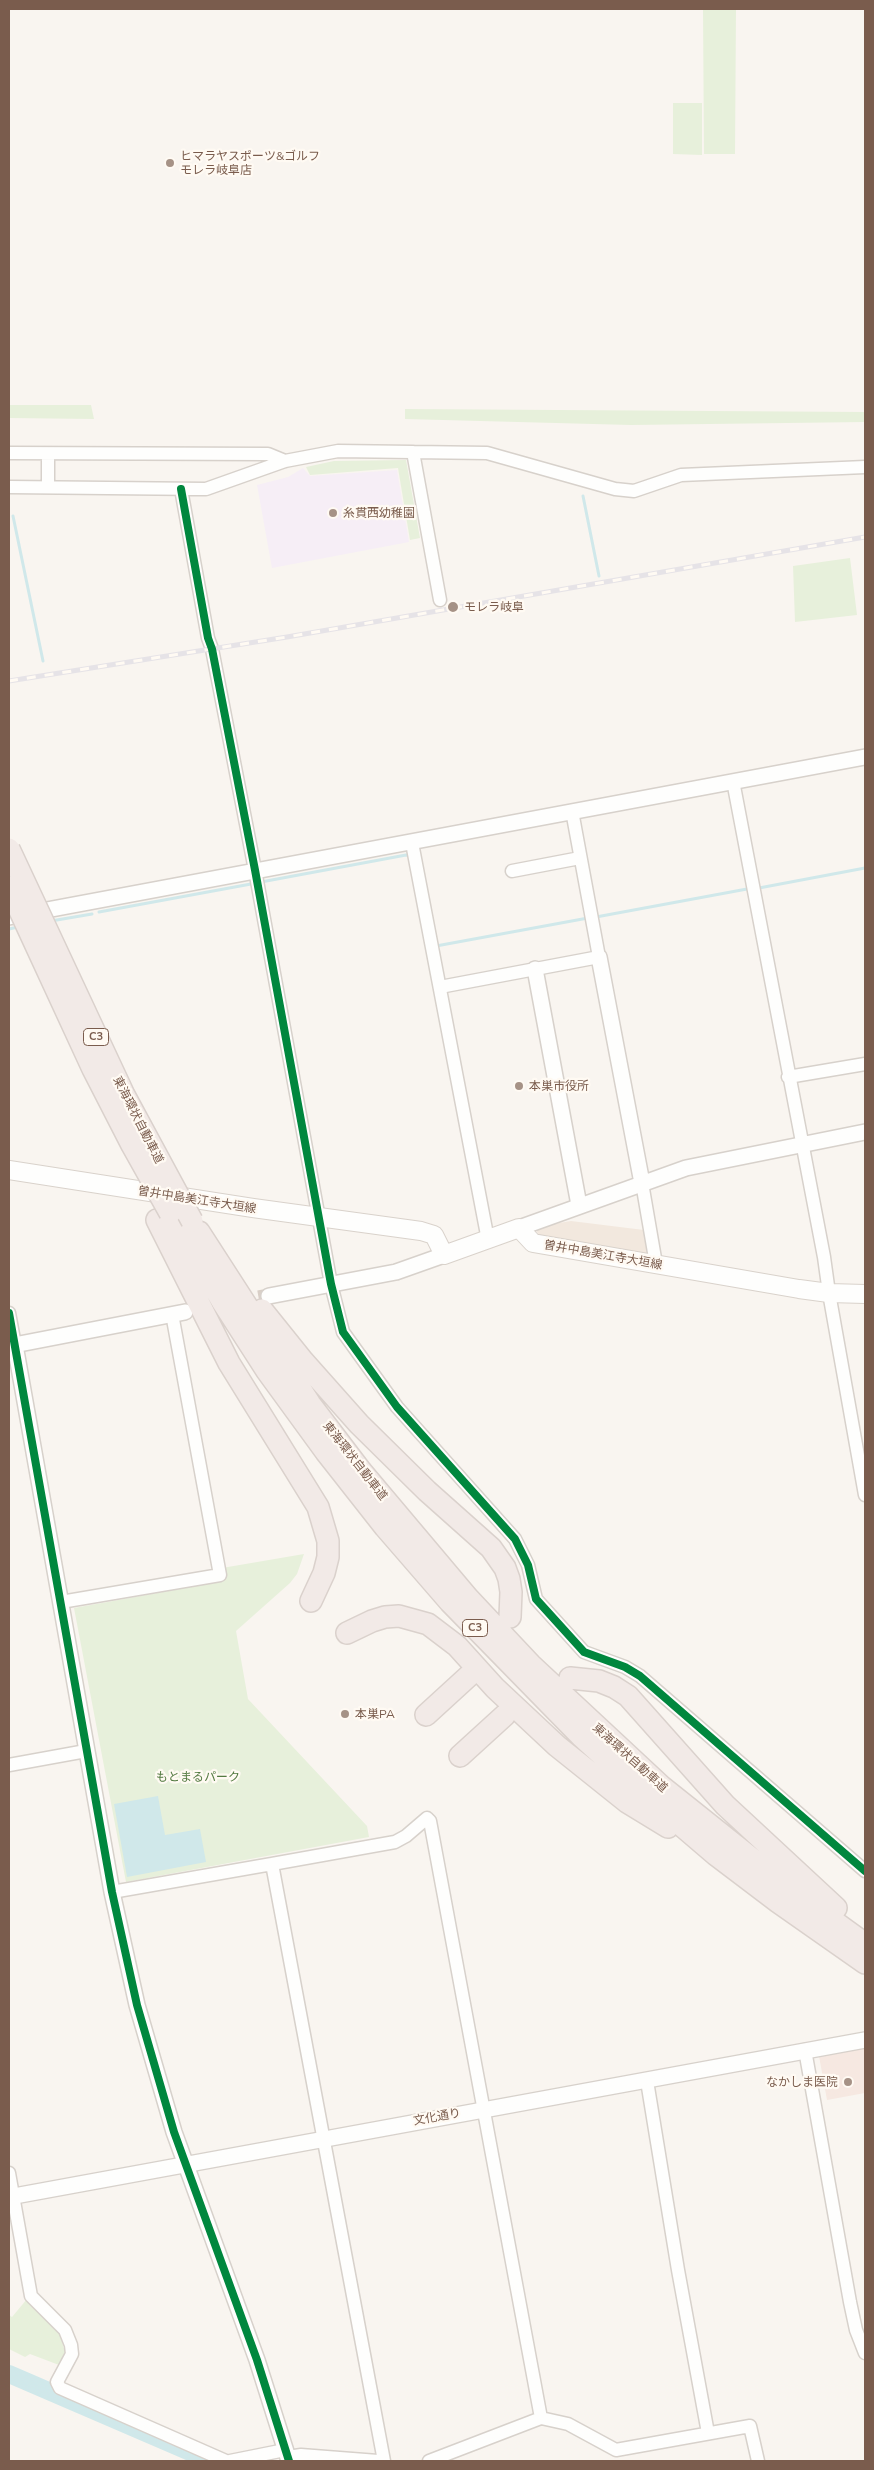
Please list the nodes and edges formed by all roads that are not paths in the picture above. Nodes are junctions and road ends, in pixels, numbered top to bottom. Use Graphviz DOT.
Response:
graph roads {
  1 [pos="413,452"];
  2 [pos="9,453"];
  3 [pos="48,454"];
  4 [pos="285,461"];
  5 [pos="865,466"];
  6 [pos="48,486"];
  7 [pos="9,487"];
  8 [pos="182,489"];
  9 [pos="440,600"];
  10 [pos="865,757"];
  11 [pos="733,781"];
  12 [pos="572,811"];
  13 [pos="412,843"];
  14 [pos="9,848"];
  15 [pos="580,858"];
  16 [pos="254,870"];
  17 [pos="512,871"];
  18 [pos="9,887"];
  19 [pos="9,917"];
  20 [pos="599,957"];
  21 [pos="535,969"];
  22 [pos="440,987"];
  23 [pos="865,1064"];
  24 [pos="788,1077"];
  25 [pos="865,1132"];
  26 [pos="801,1144"];
  27 [pos="9,1170"];
  28 [pos="642,1183"];
  29 [pos="579,1205"];
  30 [pos="164,1216"];
  31 [pos="319,1217"];
  32 [pos="192,1221"];
  33 [pos="519,1228"];
  34 [pos="488,1240"];
  35 [pos="444,1256"];
  36 [pos="656,1264"];
  37 [pos="331,1284"];
  38 [pos="829,1293"];
  39 [pos="865,1294"];
  40 [pos="269,1296"];
  41 [pos="9,1313"];
  42 [pos="179,1313"];
  43 [pos="12,1346"];
  44 [pos="865,1495"];
  45 [pos="311,1601"];
  46 [pos="61,1602"];
  47 [pos="510,1616"];
  48 [pos="347,1634"];
  49 [pos="473,1672"];
  50 [pos="570,1678"];
  51 [pos="426,1715"];
  52 [pos="506,1715"];
  53 [pos="86,1751"];
  54 [pos="460,1756"];
  55 [pos="9,1766"];
  56 [pos="716,1855"];
  57 [pos="272,1864"];
  58 [pos="865,1871"];
  59 [pos="112,1892"];
  60 [pos="865,1934"];
  61 [pos="865,1944"];
  62 [pos="865,1963"];
  63 [pos="865,2040"];
  64 [pos="804,2050"];
  65 [pos="647,2080"];
  66 [pos="483,2109"];
  67 [pos="323,2138"];
  68 [pos="185,2165"];
  69 [pos="9,2173"];
  70 [pos="12,2196"];
  71 [pos="865,2353"];
  72 [pos="541,2418"];
  73 [pos="708,2433"];
  74 [pos="287,2456"];
  75 [pos="228,2461"];
  76 [pos="378,2461"];
  77 [pos="384,2461"];
  78 [pos="429,2461"];
  79 [pos="758,2461"];
  1 -- 4 [label="street"];
  1 -- 5 [label="street"];
  1 -- 9 [label="street"];
  2 -- 3 [label="street"];
  3 -- 4 [label="street"];
  3 -- 6 [label="street"];
  4 -- 8 [label="street"];
  6 -- 7 [label="street"];
  6 -- 8 [label="street"];
  8 -- 16 [label="street"];
  10 -- 11 [label="street"];
  11 -- 12 [label="street"];
  11 -- 24 [label="street"];
  12 -- 13 [label="street"];
  12 -- 15 [label="street"];
  13 -- 16 [label="street"];
  13 -- 22 [label="street"];
  14 -- 32 [label="highway, 東海環状自動車道 / C3, bridge"];
  15 -- 17 [label="street"];
  15 -- 20 [label="street"];
  16 -- 19 [label="street"];
  16 -- 31 [label="street"];
  18 -- 30 [label="highway, 東海環状自動車道 / C3, bridge"];
  20 -- 21 [label="street"];
  20 -- 28 [label="street"];
  21 -- 22 [label="street"];
  21 -- 29 [label="street"];
  22 -- 34 [label="street"];
  23 -- 24 [label="street"];
  24 -- 26 [label="street"];
  25 -- 26 [label="street"];
  26 -- 28 [label="street"];
  26 -- 38 [label="street"];
  27 -- 31 [label="main road, 曽井中島美江寺大垣線"];
  28 -- 29 [label="street"];
  28 -- 36 [label="street"];
  29 -- 33 [label="street"];
  30 -- 45 [label="highway"];
  30 -- 56 [label="highway, 東海環状自動車道 / C3"];
  31 -- 35 [label="main road, 曽井中島美江寺大垣線"];
  31 -- 37 [label="street"];
  32 -- 47 [label="highway"];
  32 -- 61 [label="highway, 東海環状自動車道 / C3"];
  33 -- 34 [label="main road"];
  33 -- 36 [label="main road, 曽井中島美江寺大垣線"];
  34 -- 35 [label="main road"];
  35 -- 37 [label="street"];
  36 -- 38 [label="main road, 曽井中島美江寺大垣線"];
  37 -- 40 [label="street"];
  37 -- 58 [label="street"];
  38 -- 39 [label="main road, 曽井中島美江寺大垣線"];
  38 -- 44 [label="street"];
  41 -- 43 [label="street"];
  42 -- 43 [label="street"];
  42 -- 46 [label="street"];
  43 -- 46 [label="street"];
  46 -- 53 [label="street"];
  48 -- 56 [label="highway"];
  49 -- 51 [label="highway"];
  50 -- 60 [label="highway"];
  52 -- 54 [label="highway"];
  53 -- 55 [label="street"];
  53 -- 59 [label="street"];
  56 -- 62 [label="highway, 東海環状自動車道 / C3"];
  57 -- 59 [label="street"];
  57 -- 66 [label="street"];
  57 -- 67 [label="street"];
  59 -- 68 [label="street"];
  63 -- 64 [label="street, 文化通り"];
  64 -- 65 [label="street, 文化通り"];
  64 -- 71 [label="street"];
  65 -- 66 [label="street, 文化通り"];
  65 -- 73 [label="street"];
  66 -- 67 [label="street, 文化通り"];
  66 -- 72 [label="street"];
  67 -- 68 [label="street, 文化通り"];
  67 -- 77 [label="street"];
  68 -- 70 [label="street, 文化通り"];
  68 -- 74 [label="street"];
  69 -- 70 [label="street"];
  70 -- 75 [label="street"];
  72 -- 73 [label="street"];
  72 -- 78 [label="street"];
  73 -- 79 [label="street"];
  74 -- 75 [label="street"];
  74 -- 76 [label="street"];
}
